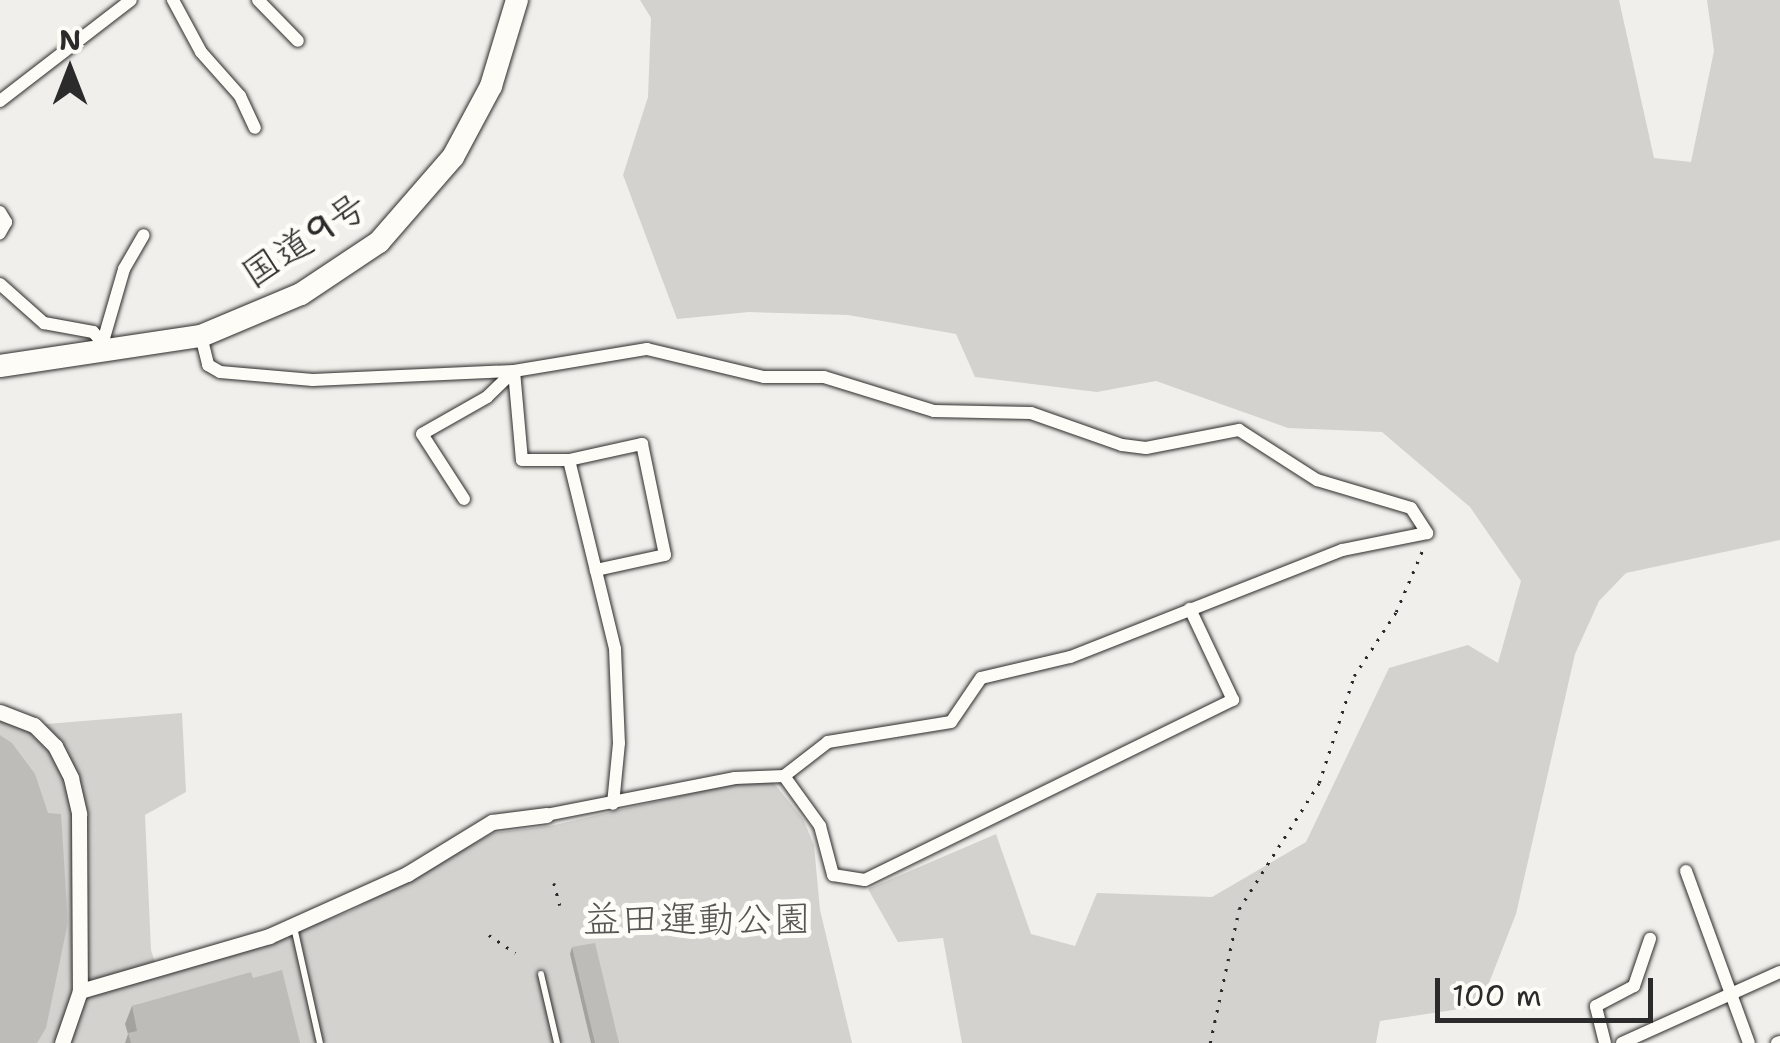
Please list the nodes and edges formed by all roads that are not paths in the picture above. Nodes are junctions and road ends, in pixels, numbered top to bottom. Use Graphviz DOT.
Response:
graph roads {
  1 [pos="132,0"];
  2 [pos="173,0"];
  3 [pos="258,0"];
  4 [pos="516,0"];
  5 [pos="298,41"];
  6 [pos="0,101"];
  7 [pos="254,128"];
  8 [pos="0,212"];
  9 [pos="0,233"];
  10 [pos="144,236"];
  11 [pos="0,284"];
  12 [pos="202,336"];
  13 [pos="107,344"];
  14 [pos="0,366"];
  15 [pos="514,371"];
  16 [pos="569,460"];
  17 [pos="464,499"];
  18 [pos="596,570"];
  19 [pos="1190,609"];
  20 [pos="0,712"];
  21 [pos="784,776"];
  22 [pos="614,804"];
  23 [pos="547,816"];
  24 [pos="1686,870"];
  25 [pos="294,926"];
  26 [pos="1650,939"];
  27 [pos="1780,972"];
  28 [pos="541,974"];
  29 [pos="80,991"];
  30 [pos="1730,994"];
  31 [pos="62,1043"];
  32 [pos="320,1043"];
  33 [pos="557,1043"];
  34 [pos="1605,1043"];
  35 [pos="1622,1043"];
  36 [pos="1749,1043"];
  1 -- 6 [label="street"];
  2 -- 7 [label="street"];
  3 -- 5 [label="street"];
  4 -- 12 [label="highway, 国道9号"];
  8 -- 9 [label="street"];
  10 -- 13 [label="street"];
  11 -- 13 [label="street"];
  12 -- 13 [label="highway, 国道9号"];
  12 -- 15 [label="street"];
  13 -- 14 [label="highway, 国道9号"];
  15 -- 16 [label="street"];
  15 -- 17 [label="street"];
  15 -- 19 [label="street"];
  16 -- 18 [label="street"];
  16 -- 18 [label="street"];
  18 -- 22 [label="street"];
  19 -- 21 [label="street"];
  19 -- 21 [label="street"];
  20 -- 29 [label="street"];
  21 -- 22 [label="street"];
  22 -- 23 [label="street"];
  23 -- 25 [label="street"];
  24 -- 30 [label="street"];
  25 -- 29 [label="street"];
  25 -- 32 [label="lane"];
  26 -- 34 [label="street"];
  27 -- 30 [label="street"];
  28 -- 33 [label="lane"];
  29 -- 31 [label="street"];
  30 -- 35 [label="street"];
  30 -- 36 [label="street"];
}
